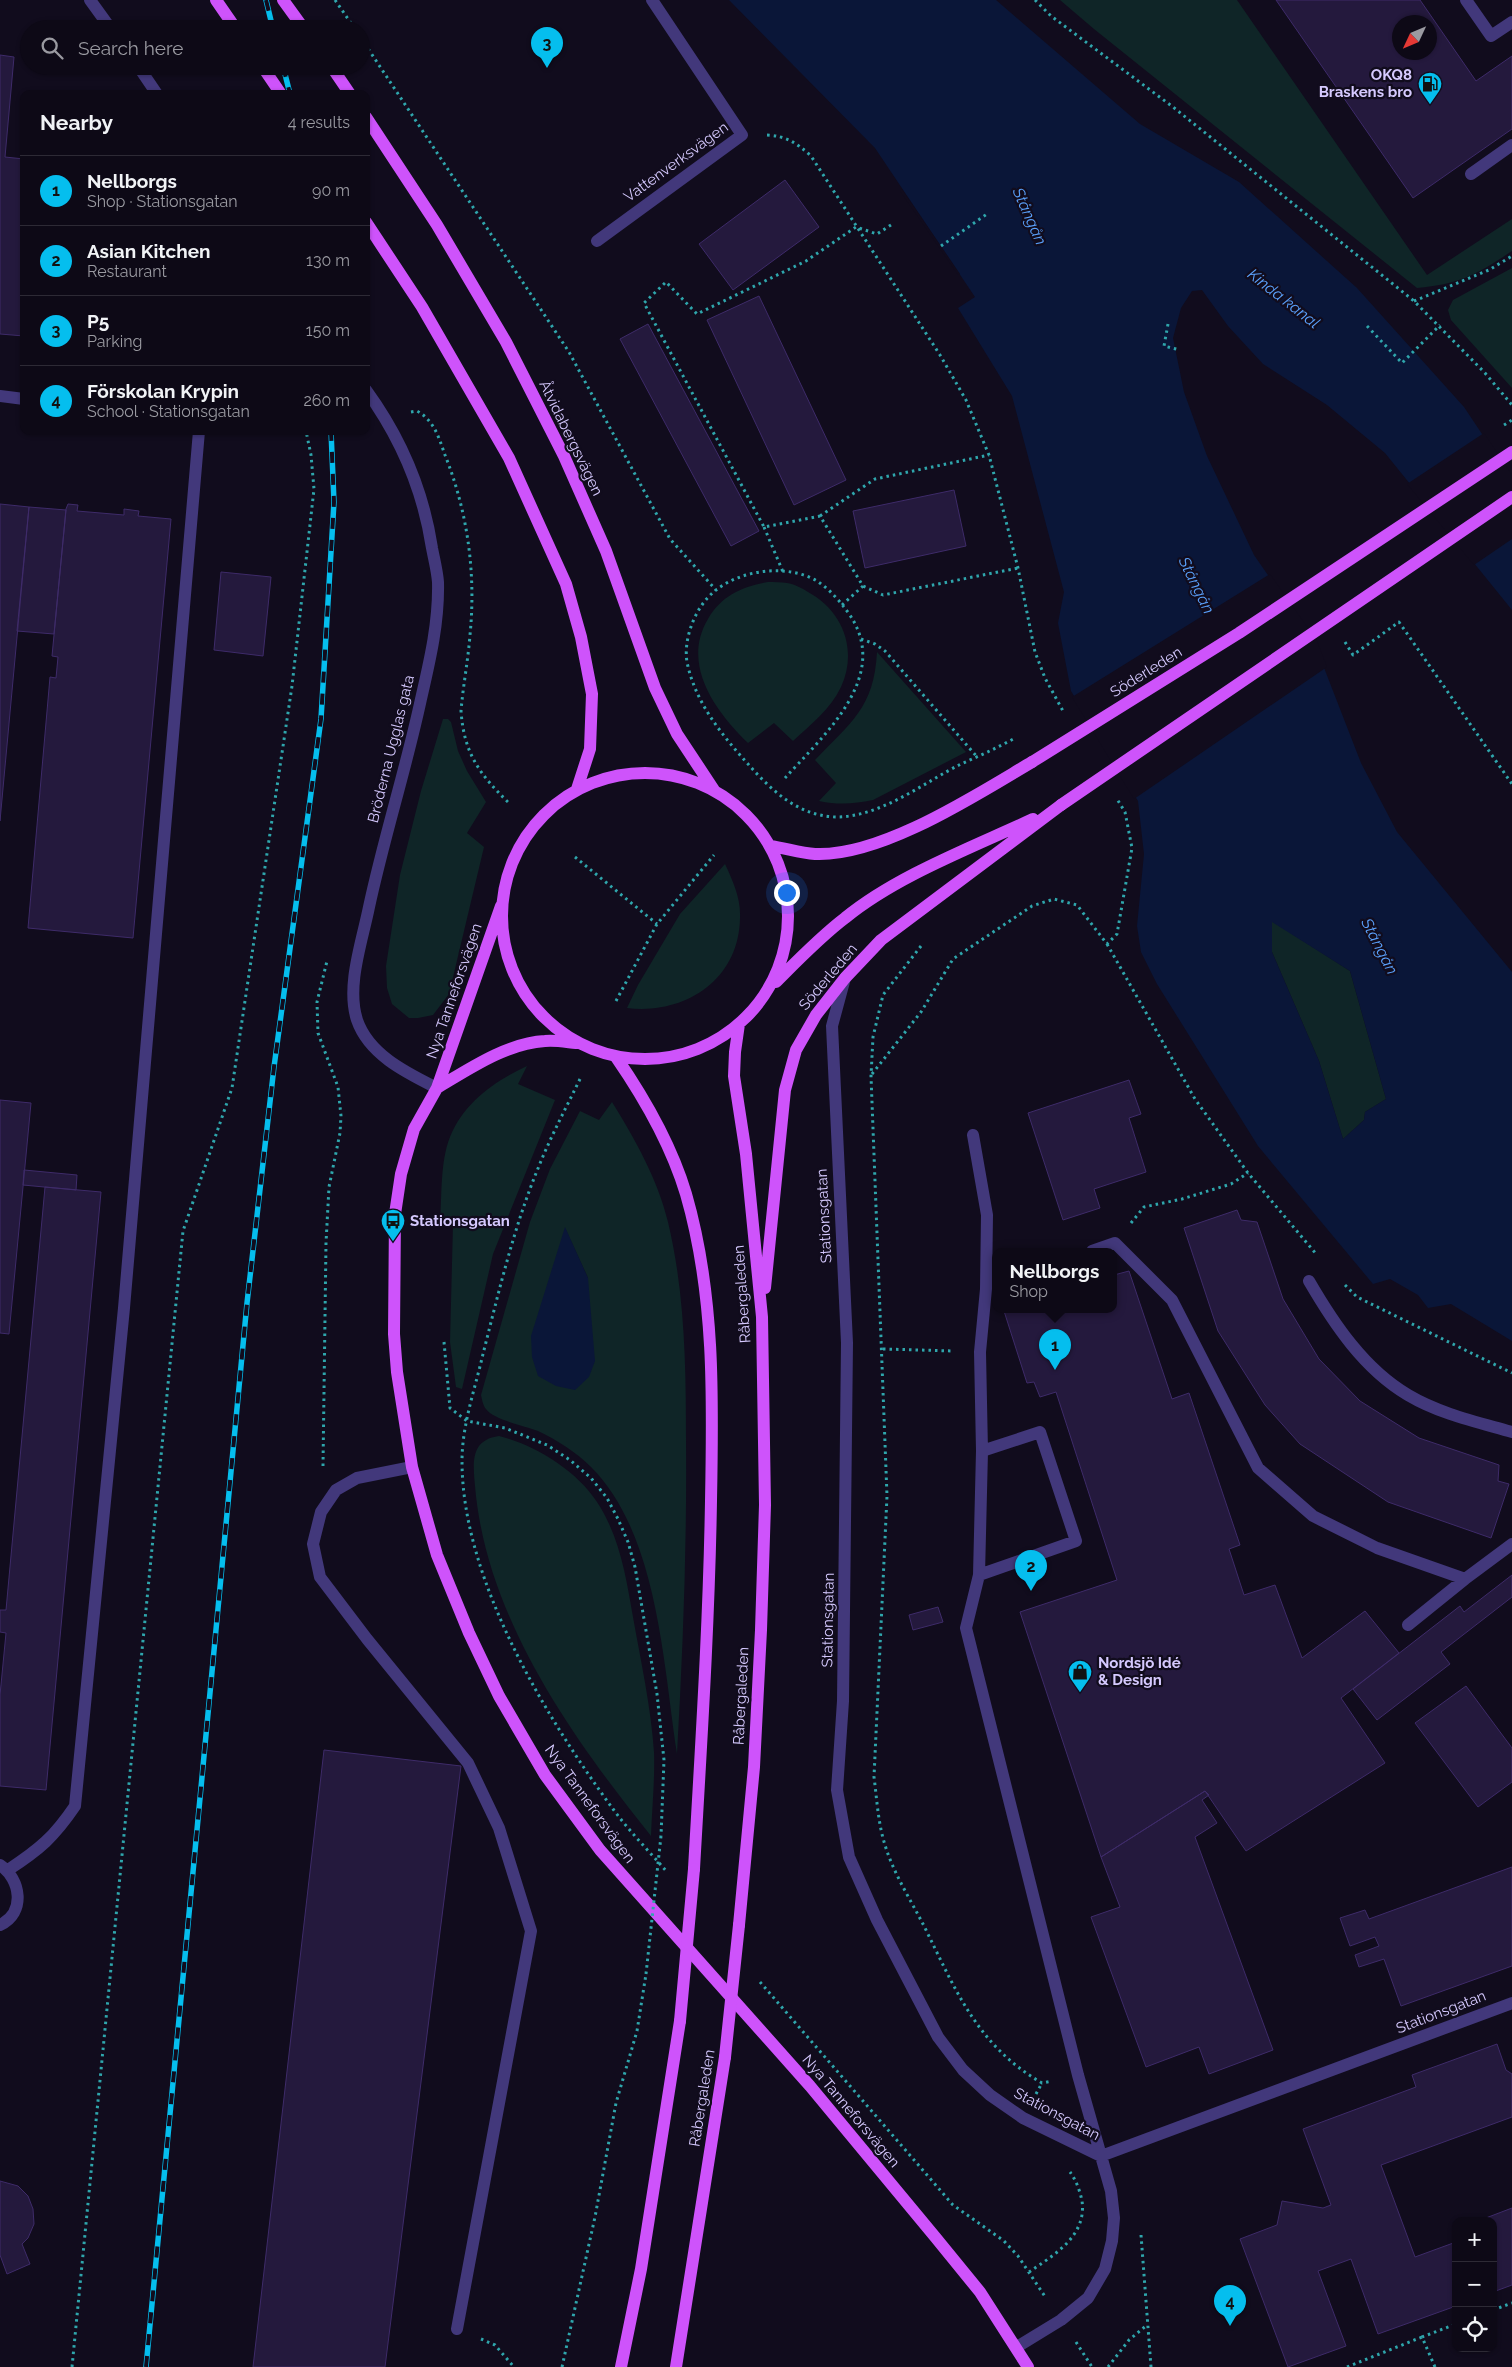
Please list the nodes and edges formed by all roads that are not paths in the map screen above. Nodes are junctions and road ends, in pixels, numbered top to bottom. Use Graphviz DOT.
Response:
graph roads {
  1 [pos="90,0"];
  2 [pos="216,0"];
  3 [pos="283,0"];
  4 [pos="652,0"];
  5 [pos="1466,0"];
  6 [pos="104,20"];
  7 [pos="230,20"];
  8 [pos="297,20"];
  9 [pos="1512,22"];
  10 [pos="144,75"];
  11 [pos="268,75"];
  12 [pos="337,75"];
  13 [pos="154,90"];
  14 [pos="278,90"];
  15 [pos="347,90"];
  16 [pos="370,123"];
  17 [pos="1512,145"];
  18 [pos="1471,174"];
  19 [pos="370,228"];
  20 [pos="597,241"];
  21 [pos="370,395"];
  22 [pos="0,396"];
  23 [pos="20,398"];
  24 [pos="199,435"];
  25 [pos="1512,452"];
  26 [pos="1512,497"];
  27 [pos="577,788"];
  28 [pos="714,790"];
  29 [pos="1061,805"];
  30 [pos="770,846"];
  31 [pos="501,906"];
  32 [pos="845,978"];
  33 [pos="772,986"];
  34 [pos="739,1024"];
  35 [pos="577,1042"];
  36 [pos="616,1057"];
  37 [pos="437,1088"];
  38 [pos="973,1136"];
  39 [pos="1101,1248"];
  40 [pos="1309,1281"];
  41 [pos="991,1288"];
  42 [pos="762,1317"];
  43 [pos="1512,1432"];
  44 [pos="982,1451"];
  45 [pos="412,1467"];
  46 [pos="1512,1544"];
  47 [pos="979,1575"];
  48 [pos="1465,1579"];
  49 [pos="1408,1625"];
  50 [pos="4,1867"];
  51 [pos="0,1926"];
  52 [pos="1512,2002"];
  53 [pos="1101,2156"];
  54 [pos="457,2329"];
  55 [pos="1017,2347"];
  56 [pos="621,2367"];
  57 [pos="676,2367"];
  58 [pos="1028,2367"];
  1 -- 6 [label="street"];
  2 -- 7 [label="main road"];
  3 -- 8 [label="main road"];
  4 -- 20 [label="street, Vattenverksvägen"];
  5 -- 9 [label="street"];
  10 -- 13 [label="street"];
  11 -- 14 [label="main road"];
  12 -- 15 [label="main road"];
  16 -- 28 [label="main road, Åtvidabergsvägen"];
  17 -- 18 [label="street"];
  19 -- 27 [label="main road"];
  21 -- 37 [label="street, Bröderna Ugglas gata"];
  22 -- 23 [label="street"];
  24 -- 50 [label="street"];
  25 -- 30 [label="main road, Söderleden, bridge"];
  26 -- 29 [label="main road, Söderleden, bridge"];
  27 -- 28 [label="main road"];
  27 -- 31 [label="main road"];
  28 -- 30 [label="main road"];
  29 -- 32 [label="main road, Söderleden"];
  29 -- 33 [label="main road, Söderleden"];
  30 -- 33 [label="main road"];
  31 -- 35 [label="main road"];
  31 -- 37 [label="main road, Nya Tanneforsvägen"];
  32 -- 42 [label="main road, Söderleden"];
  32 -- 53 [label="street, Stationsgatan"];
  33 -- 34 [label="main road"];
  34 -- 36 [label="main road"];
  34 -- 42 [label="main road, Råbergaleden"];
  35 -- 36 [label="main road"];
  35 -- 37 [label="main road, Nya Tanneforsvägen"];
  36 -- 56 [label="main road, bridge"];
  37 -- 45 [label="main road, Nya Tanneforsvägen"];
  38 -- 41 [label="street, Stationsgatan"];
  39 -- 48 [label="street"];
  40 -- 43 [label="street"];
  41 -- 44 [label="street, Stationsgatan"];
  42 -- 57 [label="main road, Råbergaleden, bridge"];
  44 -- 47 [label="street, Stationsgatan"];
  44 -- 47 [label="street"];
  45 -- 54 [label="street"];
  45 -- 55 [label="main road, Nya Tanneforsvägen"];
  46 -- 48 [label="street"];
  47 -- 53 [label="street, Stationsgatan"];
  48 -- 49 [label="street"];
  50 -- 51 [label="street"];
  52 -- 53 [label="street, Stationsgatan"];
  53 -- 55 [label="street, Stationsgatan"];
  55 -- 58 [label="main road, Nya Tanneforsvägen"];
}
